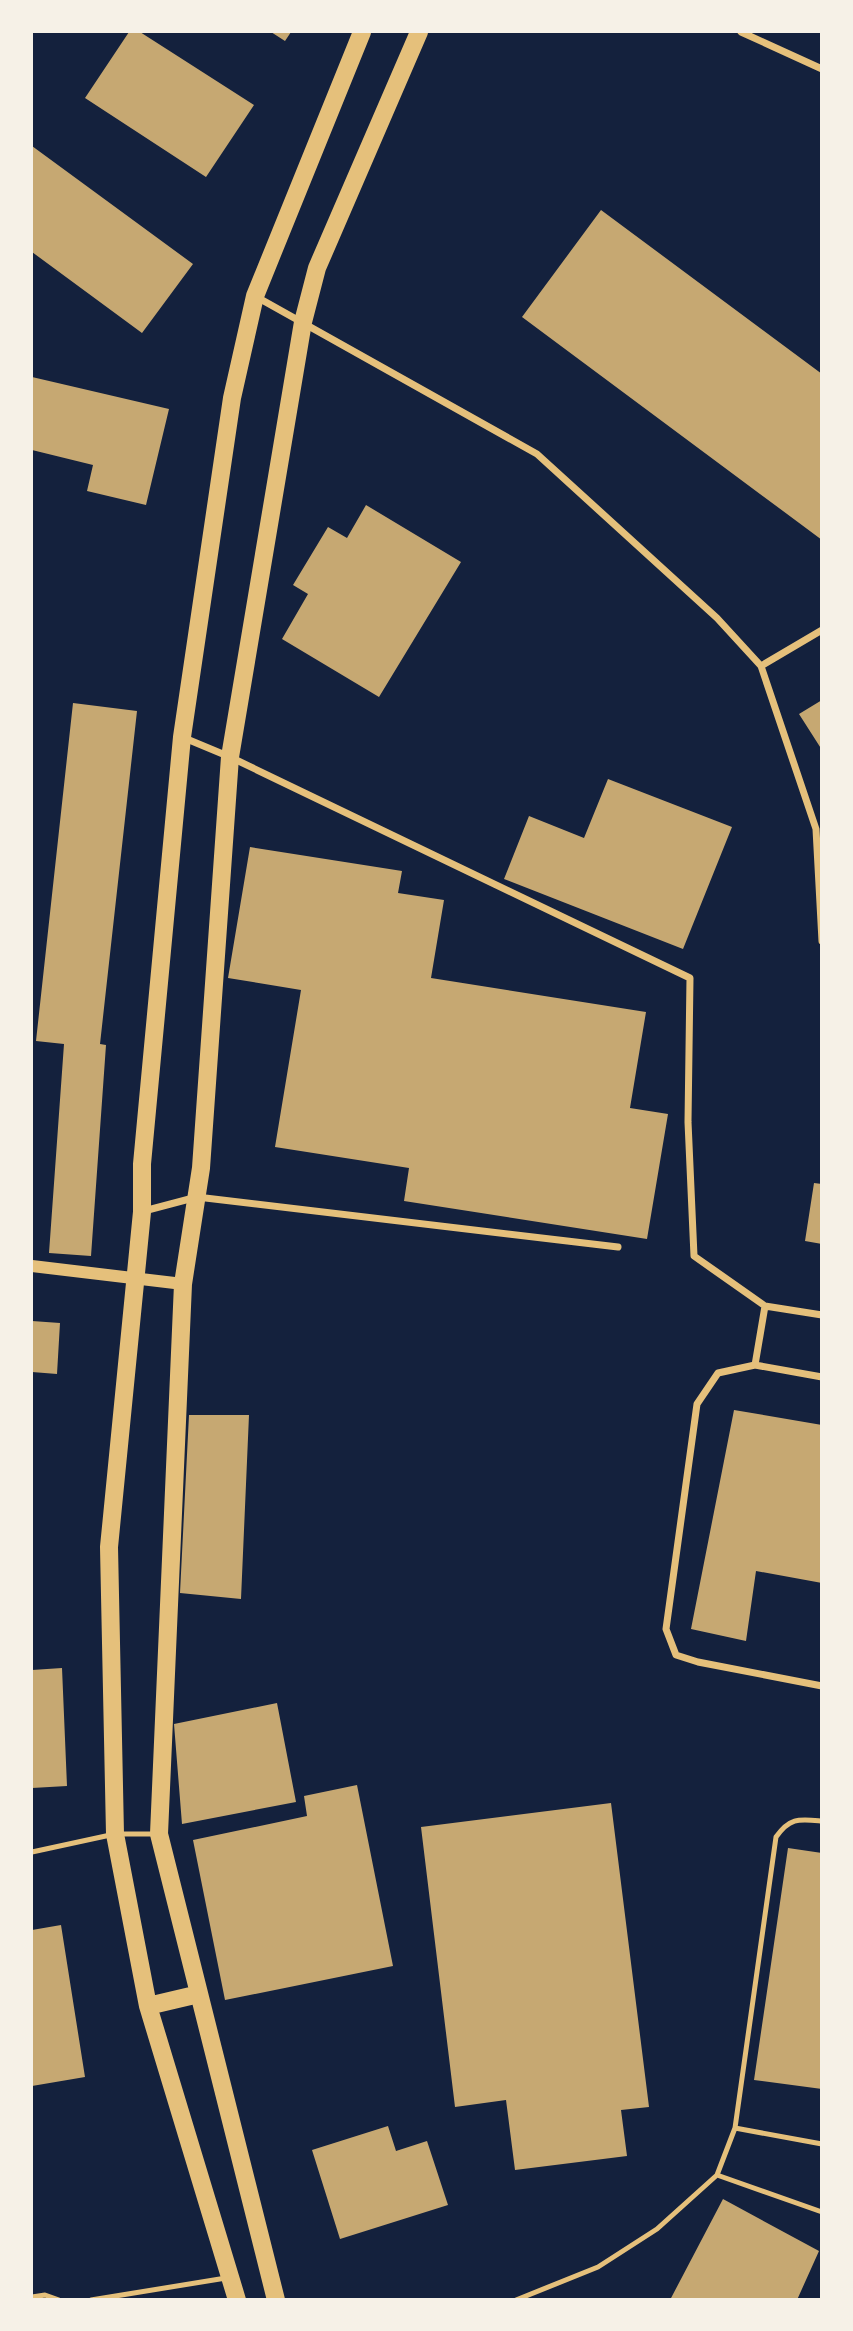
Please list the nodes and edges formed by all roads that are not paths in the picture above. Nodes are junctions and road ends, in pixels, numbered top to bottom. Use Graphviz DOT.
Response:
graph roads {
  1 [pos="362,32"];
  2 [pos="419,32"];
  3 [pos="741,32"];
  4 [pos="821,69"];
  5 [pos="255,296"];
  6 [pos="303,322"];
  7 [pos="821,630"];
  8 [pos="761,666"];
  9 [pos="182,737"];
  10 [pos="230,757"];
  11 [pos="819,828"];
  12 [pos="820,874"];
  13 [pos="821,941"];
  14 [pos="197,1197"];
  15 [pos="142,1212"];
  16 [pos="618,1247"];
  17 [pos="32,1266"];
  18 [pos="135,1278"];
  19 [pos="183,1284"];
  20 [pos="765,1306"];
  21 [pos="821,1315"];
  22 [pos="755,1366"];
  23 [pos="821,1377"];
  24 [pos="821,1686"];
  25 [pos="821,1821"];
  26 [pos="115,1833"];
  27 [pos="159,1834"];
  28 [pos="32,1852"];
  29 [pos="199,1994"];
  30 [pos="148,2006"];
  31 [pos="735,2128"];
  32 [pos="821,2144"];
  33 [pos="717,2175"];
  34 [pos="821,2212"];
  35 [pos="232,2277"];
  36 [pos="32,2297"];
  37 [pos="59,2300"];
  38 [pos="91,2300"];
  39 [pos="237,2300"];
  40 [pos="276,2300"];
  41 [pos="516,2300"];
  1 -- 5 [label="main road"];
  2 -- 6 [label="main road"];
  3 -- 4 [label="street"];
  5 -- 6 [label="street"];
  5 -- 9 [label="main road"];
  6 -- 8 [label="street"];
  6 -- 10 [label="main road"];
  7 -- 8 [label="street"];
  8 -- 11 [label="street"];
  9 -- 10 [label="street"];
  9 -- 15 [label="main road"];
  10 -- 14 [label="main road"];
  10 -- 20 [label="street"];
  11 -- 12 [label="street"];
  12 -- 13 [label="street"];
  14 -- 15 [label="street"];
  14 -- 16 [label="street"];
  14 -- 19 [label="main road"];
  15 -- 18 [label="main road"];
  17 -- 18 [label="street"];
  18 -- 19 [label="street"];
  18 -- 26 [label="main road"];
  19 -- 27 [label="main road"];
  20 -- 21 [label="street"];
  20 -- 22 [label="street"];
  22 -- 23 [label="street"];
  22 -- 24 [label="street"];
  25 -- 31 [label="lane"];
  26 -- 27 [label="lane"];
  26 -- 28 [label="lane"];
  26 -- 30 [label="main road"];
  27 -- 29 [label="main road"];
  29 -- 30 [label="main road"];
  29 -- 40 [label="main road"];
  30 -- 35 [label="main road"];
  31 -- 32 [label="lane"];
  31 -- 33 [label="lane"];
  33 -- 34 [label="lane"];
  33 -- 41 [label="lane"];
  35 -- 38 [label="lane"];
  35 -- 39 [label="main road"];
  36 -- 37 [label="lane"];
}
